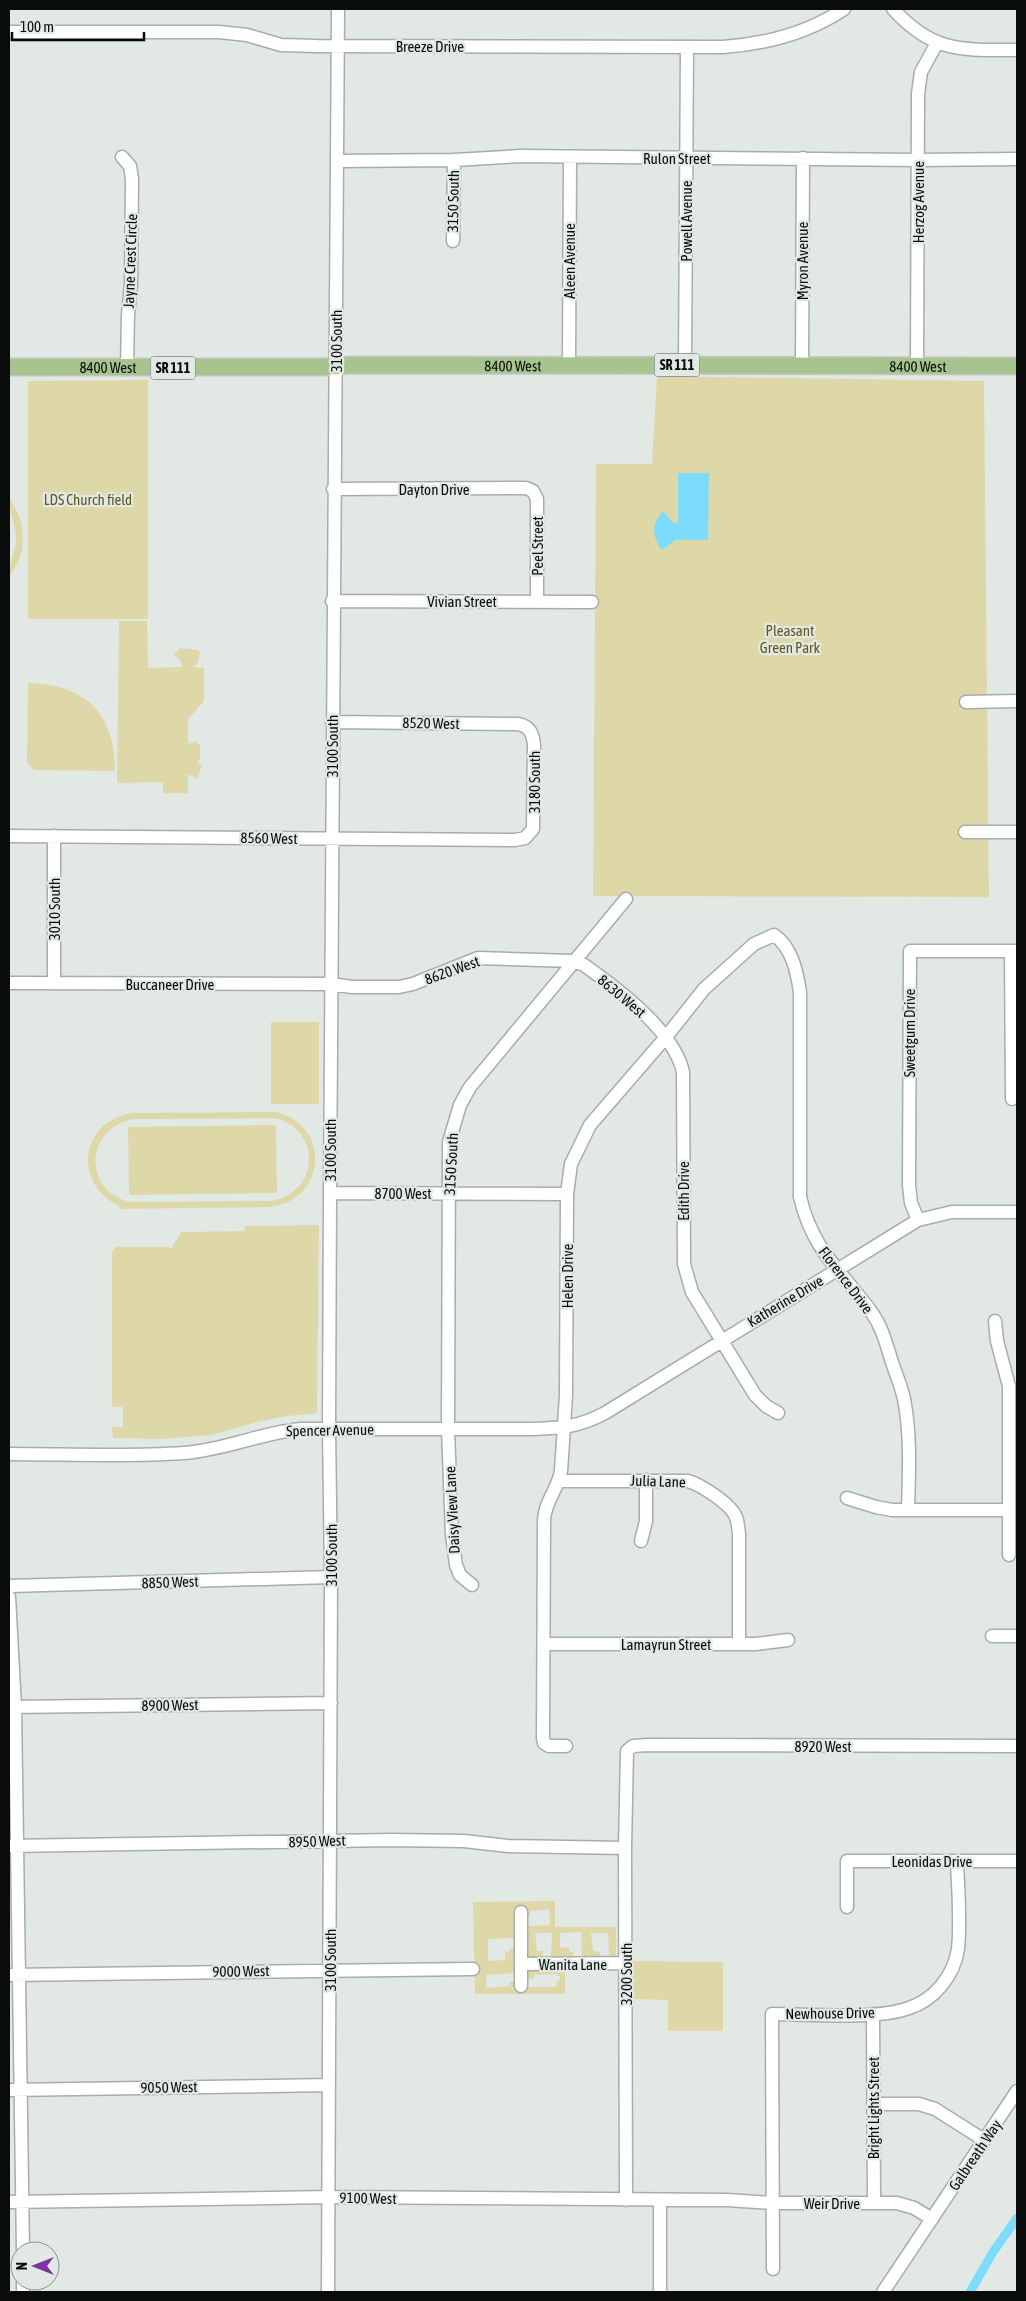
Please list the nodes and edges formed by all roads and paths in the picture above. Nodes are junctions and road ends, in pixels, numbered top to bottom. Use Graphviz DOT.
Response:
graph roads {
  1 [pos="338,9"];
  2 [pos="844,9"];
  3 [pos="893,9"];
  4 [pos="9,32"];
  5 [pos="937,43"];
  6 [pos="338,46"];
  7 [pos="687,48"];
  8 [pos="1017,50"];
  9 [pos="122,157"];
  10 [pos="570,158"];
  11 [pos="686,158"];
  12 [pos="803,158"];
  13 [pos="1017,159"];
  14 [pos="454,160"];
  15 [pos="918,160"];
  16 [pos="337,161"];
  17 [pos="453,241"];
  18 [pos="569,365"];
  19 [pos="685,365"];
  20 [pos="802,365"];
  21 [pos="917,365"];
  22 [pos="336,366"];
  23 [pos="1017,366"];
  24 [pos="9,367"];
  25 [pos="127,368"];
  26 [pos="333,490"];
  27 [pos="533,492"];
  28 [pos="332,601"];
  29 [pos="537,602"];
  30 [pos="592,602"];
  31 [pos="1017,701"];
  32 [pos="966,702"];
  33 [pos="332,722"];
  34 [pos="528,728"];
  35 [pos="966,832"];
  36 [pos="1017,832"];
  37 [pos="9,836"];
  38 [pos="54,836"];
  39 [pos="527,836"];
  40 [pos="332,839"];
  41 [pos="626,899"];
  42 [pos="774,935"];
  43 [pos="1014,951"];
  44 [pos="574,961"];
  45 [pos="9,983"];
  46 [pos="54,983"];
  47 [pos="331,984"];
  48 [pos="666,1037"];
  49 [pos="1012,1099"];
  50 [pos="330,1193"];
  51 [pos="449,1193"];
  52 [pos="567,1194"];
  53 [pos="1017,1212"];
  54 [pos="918,1220"];
  55 [pos="835,1270"];
  56 [pos="994,1321"];
  57 [pos="721,1339"];
  58 [pos="1013,1379"];
  59 [pos="778,1413"];
  60 [pos="329,1428"];
  61 [pos="564,1428"];
  62 [pos="448,1429"];
  63 [pos="9,1454"];
  64 [pos="560,1480"];
  65 [pos="646,1480"];
  66 [pos="847,1498"];
  67 [pos="908,1510"];
  68 [pos="1009,1510"];
  69 [pos="641,1541"];
  70 [pos="1009,1555"];
  71 [pos="331,1577"];
  72 [pos="472,1585"];
  73 [pos="9,1586"];
  74 [pos="9,1597"];
  75 [pos="992,1636"];
  76 [pos="1017,1636"];
  77 [pos="788,1640"];
  78 [pos="544,1644"];
  79 [pos="739,1644"];
  80 [pos="330,1703"];
  81 [pos="12,1707"];
  82 [pos="566,1746"];
  83 [pos="1017,1746"];
  84 [pos="630,1748"];
  85 [pos="330,1842"];
  86 [pos="13,1846"];
  87 [pos="625,1848"];
  88 [pos="957,1861"];
  89 [pos="1017,1861"];
  90 [pos="847,1907"];
  91 [pos="521,1912"];
  92 [pos="626,1963"];
  93 [pos="521,1964"];
  94 [pos="473,1969"];
  95 [pos="330,1970"];
  96 [pos="14,1974"];
  97 [pos="521,1986"];
  98 [pos="873,2014"];
  99 [pos="329,2085"];
  100 [pos="15,2089"];
  101 [pos="1017,2091"];
  102 [pos="874,2104"];
  103 [pos="984,2140"];
  104 [pos="329,2198"];
  105 [pos="626,2200"];
  106 [pos="660,2200"];
  107 [pos="727,2200"];
  108 [pos="9,2202"];
  109 [pos="22,2202"];
  110 [pos="874,2203"];
  111 [pos="773,2204"];
  112 [pos="932,2219"];
  113 [pos="23,2241"];
  114 [pos="773,2269"];
  115 [pos="328,2292"];
  116 [pos="660,2292"];
  117 [pos="883,2292"];
  1 -- 6 [label="street, 3100 South"];
  2 -- 7 [label="street, Breeze Drive"];
  3 -- 5 [label="street"];
  4 -- 6 [label="street, Breeze Drive"];
  5 -- 8 [label="street"];
  5 -- 15 [label="street, Herzog Avenue"];
  6 -- 7 [label="street, Breeze Drive"];
  6 -- 16 [label="street, 3100 South"];
  7 -- 11 [label="street, Powell Avenue"];
  9 -- 25 [label="street, Jayne Crest Circle"];
  10 -- 11 [label="street, Rulon Street"];
  10 -- 14 [label="street, Rulon Street"];
  10 -- 18 [label="street, Aleen Avenue"];
  11 -- 12 [label="street, Rulon Street"];
  11 -- 19 [label="street, Powell Avenue"];
  12 -- 15 [label="street, Rulon Street"];
  12 -- 20 [label="street, Myron Avenue"];
  13 -- 15 [label="street, Rulon Street"];
  14 -- 16 [label="street, Rulon Street"];
  14 -- 17 [label="street, 3150 South"];
  15 -- 21 [label="street, Herzog Avenue"];
  16 -- 22 [label="street, 3100 South"];
  18 -- 19 [label="main road, 8400 West / SR 111"];
  18 -- 22 [label="main road, 8400 West / SR 111"];
  19 -- 20 [label="main road, 8400 West / SR 111"];
  20 -- 21 [label="main road, 8400 West / SR 111"];
  21 -- 23 [label="main road, 8400 West / SR 111"];
  22 -- 25 [label="main road, 8400 West / SR 111"];
  22 -- 26 [label="street, 3100 South"];
  24 -- 25 [label="main road, 8400 West / SR 111"];
  26 -- 27 [label="street, Dayton Drive"];
  26 -- 28 [label="street, 3100 South"];
  27 -- 29 [label="street, Peel Street"];
  28 -- 29 [label="street, Vivian Street"];
  28 -- 33 [label="street, 3100 South"];
  29 -- 30 [label="street, Vivian Street"];
  31 -- 32 [label="street"];
  33 -- 34 [label="street, 8520 West"];
  33 -- 40 [label="street, 3100 South"];
  34 -- 39 [label="street, 3180 South"];
  35 -- 36 [label="street"];
  37 -- 38 [label="street, 8560 West"];
  38 -- 40 [label="street, 8560 West"];
  38 -- 46 [label="street, 3010 South"];
  39 -- 40 [label="street, 8560 West"];
  40 -- 47 [label="street, 3100 South"];
  41 -- 44 [label="street, 3150 South"];
  42 -- 48 [label="street, Helen Drive"];
  42 -- 55 [label="street, Florence Drive"];
  43 -- 49 [label="street"];
  43 -- 54 [label="street, Sweetgum Drive"];
  44 -- 47 [label="street, 8620 West"];
  44 -- 48 [label="street, 8630 West"];
  44 -- 51 [label="street, 3150 South"];
  45 -- 46 [label="street, Buccaneer Drive"];
  46 -- 47 [label="street, Buccaneer Drive"];
  47 -- 50 [label="street, 3100 South"];
  48 -- 52 [label="street, Helen Drive"];
  48 -- 57 [label="street, Edith Drive"];
  50 -- 51 [label="street, 8700 West"];
  50 -- 60 [label="street, 3100 South"];
  51 -- 52 [label="street, 8700 West"];
  51 -- 62 [label="street, 3150 South"];
  52 -- 61 [label="street, Helen Drive"];
  53 -- 54 [label="street, Katherine Drive"];
  54 -- 55 [label="street, Katherine Drive"];
  55 -- 57 [label="street, Katherine Drive"];
  55 -- 67 [label="street, Florence Drive"];
  56 -- 58 [label="street"];
  57 -- 59 [label="street, Edith Drive"];
  57 -- 61 [label="street, Katherine Drive"];
  58 -- 68 [label="street"];
  60 -- 62 [label="street, Spencer Avenue"];
  60 -- 63 [label="street, Spencer Avenue"];
  60 -- 71 [label="street, 3100 South"];
  61 -- 62 [label="street, Spencer Avenue"];
  61 -- 64 [label="street, Helen Drive"];
  62 -- 72 [label="street, Daisy View Lane"];
  64 -- 65 [label="street, Julia Lane"];
  64 -- 78 [label="street, Helen Drive"];
  65 -- 69 [label="street"];
  65 -- 79 [label="street, Julia Lane"];
  66 -- 67 [label="street"];
  67 -- 68 [label="street"];
  68 -- 70 [label="street"];
  71 -- 73 [label="street, 8850 West"];
  71 -- 80 [label="street, 3100 South"];
  74 -- 81 [label="street"];
  75 -- 76 [label="street"];
  77 -- 79 [label="street, Lamayrun Street"];
  78 -- 79 [label="street, Lamayrun Street"];
  78 -- 82 [label="street, Helen Drive"];
  80 -- 81 [label="street, 8900 West"];
  80 -- 85 [label="street, 3100 South"];
  81 -- 86 [label="street"];
  83 -- 84 [label="street, 8920 West"];
  84 -- 87 [label="street, 3200 South"];
  85 -- 86 [label="street, 8950 West"];
  85 -- 87 [label="street, 8950 West"];
  85 -- 95 [label="street, 3100 South"];
  86 -- 96 [label="street"];
  87 -- 92 [label="street, 3200 South"];
  88 -- 89 [label="street, Leonidas Drive"];
  88 -- 90 [label="street, Leonidas Drive"];
  88 -- 98 [label="street, Newhouse Drive"];
  91 -- 93 [label="street, Wanita Lane"];
  92 -- 93 [label="street, Wanita Lane"];
  92 -- 105 [label="street, 3200 South"];
  93 -- 97 [label="street, Wanita Lane"];
  94 -- 95 [label="street, 9000 West"];
  95 -- 96 [label="street, 9000 West"];
  95 -- 99 [label="street, 3100 South"];
  96 -- 100 [label="street"];
  98 -- 102 [label="street, Bright Lights Street"];
  98 -- 111 [label="street, Newhouse Drive"];
  99 -- 100 [label="street, 9050 West"];
  99 -- 104 [label="street, 3100 South"];
  100 -- 109 [label="street"];
  101 -- 103 [label="street, Galbreath Way"];
  102 -- 103 [label="street"];
  102 -- 110 [label="street, Bright Lights Street"];
  103 -- 112 [label="street, Galbreath Way"];
  104 -- 105 [label="street, 9100 West"];
  104 -- 109 [label="street, 9100 West"];
  104 -- 115 [label="street, 3100 South"];
  105 -- 106 [label="street, 9100 West"];
  106 -- 107 [label="street, 9100 West"];
  106 -- 116 [label="street"];
  107 -- 111 [label="street, Weir Drive"];
  108 -- 109 [label="street, 9100 West"];
  109 -- 113 [label="street"];
  110 -- 111 [label="street, Weir Drive"];
  110 -- 112 [label="street, Weir Drive"];
  111 -- 114 [label="street"];
  112 -- 117 [label="street, Galbreath Way"];
}
